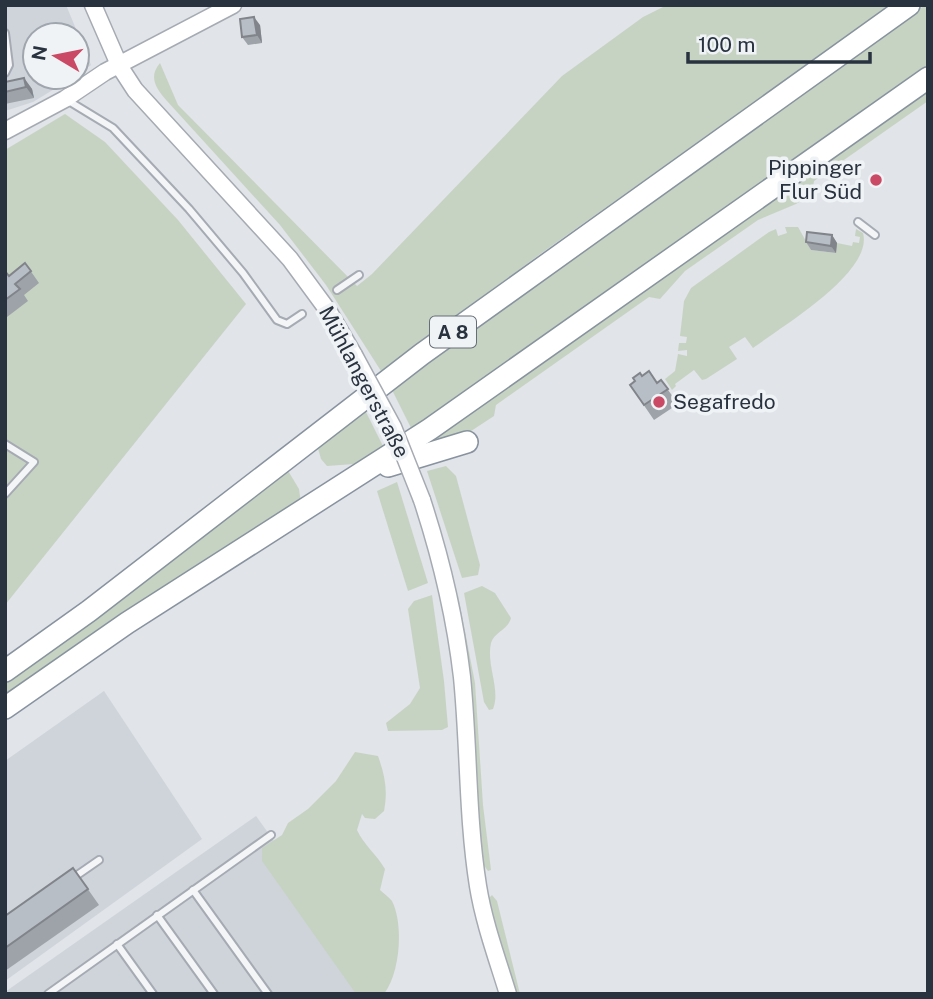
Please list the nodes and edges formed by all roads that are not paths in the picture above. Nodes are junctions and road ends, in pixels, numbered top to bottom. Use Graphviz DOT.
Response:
graph roads {
  1 [pos="93,5"];
  2 [pos="233,5"];
  3 [pos="909,5"];
  4 [pos="5,33"];
  5 [pos="120,67"];
  6 [pos="5,73"];
  7 [pos="928,78"];
  8 [pos="65,99"];
  9 [pos="6,129"];
  10 [pos="858,222"];
  11 [pos="875,235"];
  12 [pos="359,275"];
  13 [pos="337,290"];
  14 [pos="302,314"];
  15 [pos="467,442"];
  16 [pos="5,444"];
  17 [pos="359,474"];
  18 [pos="5,494"];
  19 [pos="5,671"];
  20 [pos="5,708"];
  21 [pos="271,835"];
  22 [pos="99,860"];
  23 [pos="68,882"];
  24 [pos="193,890"];
  25 [pos="158,915"];
  26 [pos="117,944"];
  27 [pos="47,994"];
  28 [pos="153,994"];
  29 [pos="214,994"];
  30 [pos="268,994"];
  31 [pos="509,994"];
  1 -- 5 [label="main road, Mühlangerstraße"];
  2 -- 5 [label="main road"];
  3 -- 19 [label="highway, A 8"];
  4 -- 6 [label="lane"];
  5 -- 8 [label="main road"];
  5 -- 31 [label="main road, Mühlangerstraße, bridge"];
  7 -- 17 [label="highway"];
  8 -- 9 [label="main road"];
  8 -- 14 [label="lane"];
  10 -- 11 [label="lane"];
  12 -- 13 [label="lane"];
  15 -- 17 [label="highway"];
  16 -- 18 [label="lane"];
  17 -- 20 [label="highway"];
  21 -- 24 [label="lane"];
  22 -- 23 [label="lane"];
  24 -- 25 [label="lane"];
  24 -- 30 [label="lane"];
  25 -- 26 [label="lane"];
  25 -- 29 [label="lane"];
  26 -- 27 [label="lane"];
  26 -- 28 [label="lane"];
}
